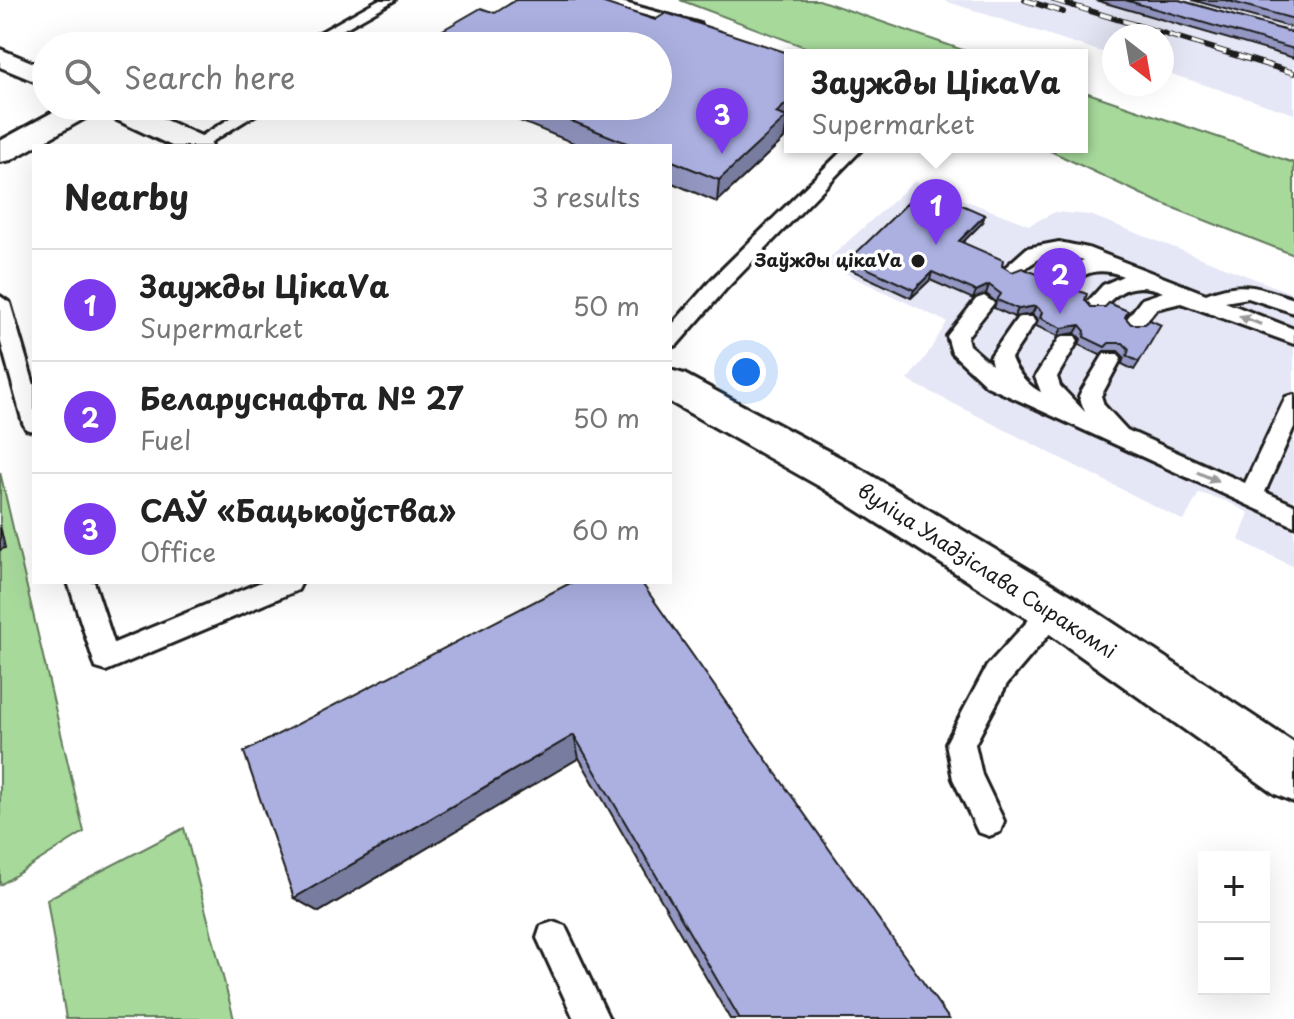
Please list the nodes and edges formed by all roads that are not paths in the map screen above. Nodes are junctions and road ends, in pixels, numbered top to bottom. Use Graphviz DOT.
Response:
graph roads {
  1 [pos="388,0"];
  2 [pos="597,0"];
  3 [pos="709,29"];
  4 [pos="329,32"];
  5 [pos="0,57"];
  6 [pos="32,72"];
  7 [pos="60,120"];
  8 [pos="140,120"];
  9 [pos="238,120"];
  10 [pos="192,144"];
  11 [pos="199,144"];
  12 [pos="0,153"];
  13 [pos="850,153"];
  14 [pos="1124,269"];
  15 [pos="1010,272"];
  16 [pos="1163,285"];
  17 [pos="1051,290"];
  18 [pos="1205,302"];
  19 [pos="0,303"];
  20 [pos="984,303"];
  21 [pos="1294,306"];
  22 [pos="1093,307"];
  23 [pos="1025,322"];
  24 [pos="1133,324"];
  25 [pos="1294,337"];
  26 [pos="672,338"];
  27 [pos="1068,341"];
  28 [pos="1111,359"];
  29 [pos="672,385"];
  30 [pos="1042,402"];
  31 [pos="1294,403"];
  32 [pos="32,416"];
  33 [pos="1090,424"];
  34 [pos="1137,445"];
  35 [pos="1251,497"];
  36 [pos="1294,516"];
  37 [pos="82,584"];
  38 [pos="284,584"];
  39 [pos="1054,610"];
  40 [pos="1294,775"];
  41 [pos="989,821"];
  42 [pos="553,938"];
  43 [pos="592,1019"];
  1 -- 4 [label="lane"];
  2 -- 3 [label="lane"];
  5 -- 6 [label="street"];
  7 -- 12 [label="street"];
  8 -- 10 [label="street"];
  9 -- 11 [label="lane"];
  13 -- 26 [label="lane"];
  14 -- 15 [label="lane"];
  14 -- 16 [label="lane"];
  14 -- 17 [label="lane"];
  16 -- 18 [label="lane"];
  16 -- 22 [label="lane"];
  18 -- 21 [label="lane"];
  18 -- 24 [label="lane"];
  25 -- 18 [label="lane, one-way"];
  19 -- 32 [label="lane"];
  20 -- 30 [label="lane"];
  23 -- 30 [label="lane"];
  27 -- 33 [label="lane"];
  28 -- 34 [label="lane"];
  29 -- 39 [label="street, вуліца Уладзіслава Сыракомлі"];
  30 -- 33 [label="lane"];
  31 -- 35 [label="lane"];
  33 -- 34 [label="lane"];
  34 -- 35 [label="lane, one-way"];
  35 -- 36 [label="lane"];
  37 -- 38 [label="lane"];
  39 -- 40 [label="street, вуліца Уладзіслава Сыракомлі"];
  39 -- 41 [label="lane"];
  42 -- 43 [label="lane"];
}
